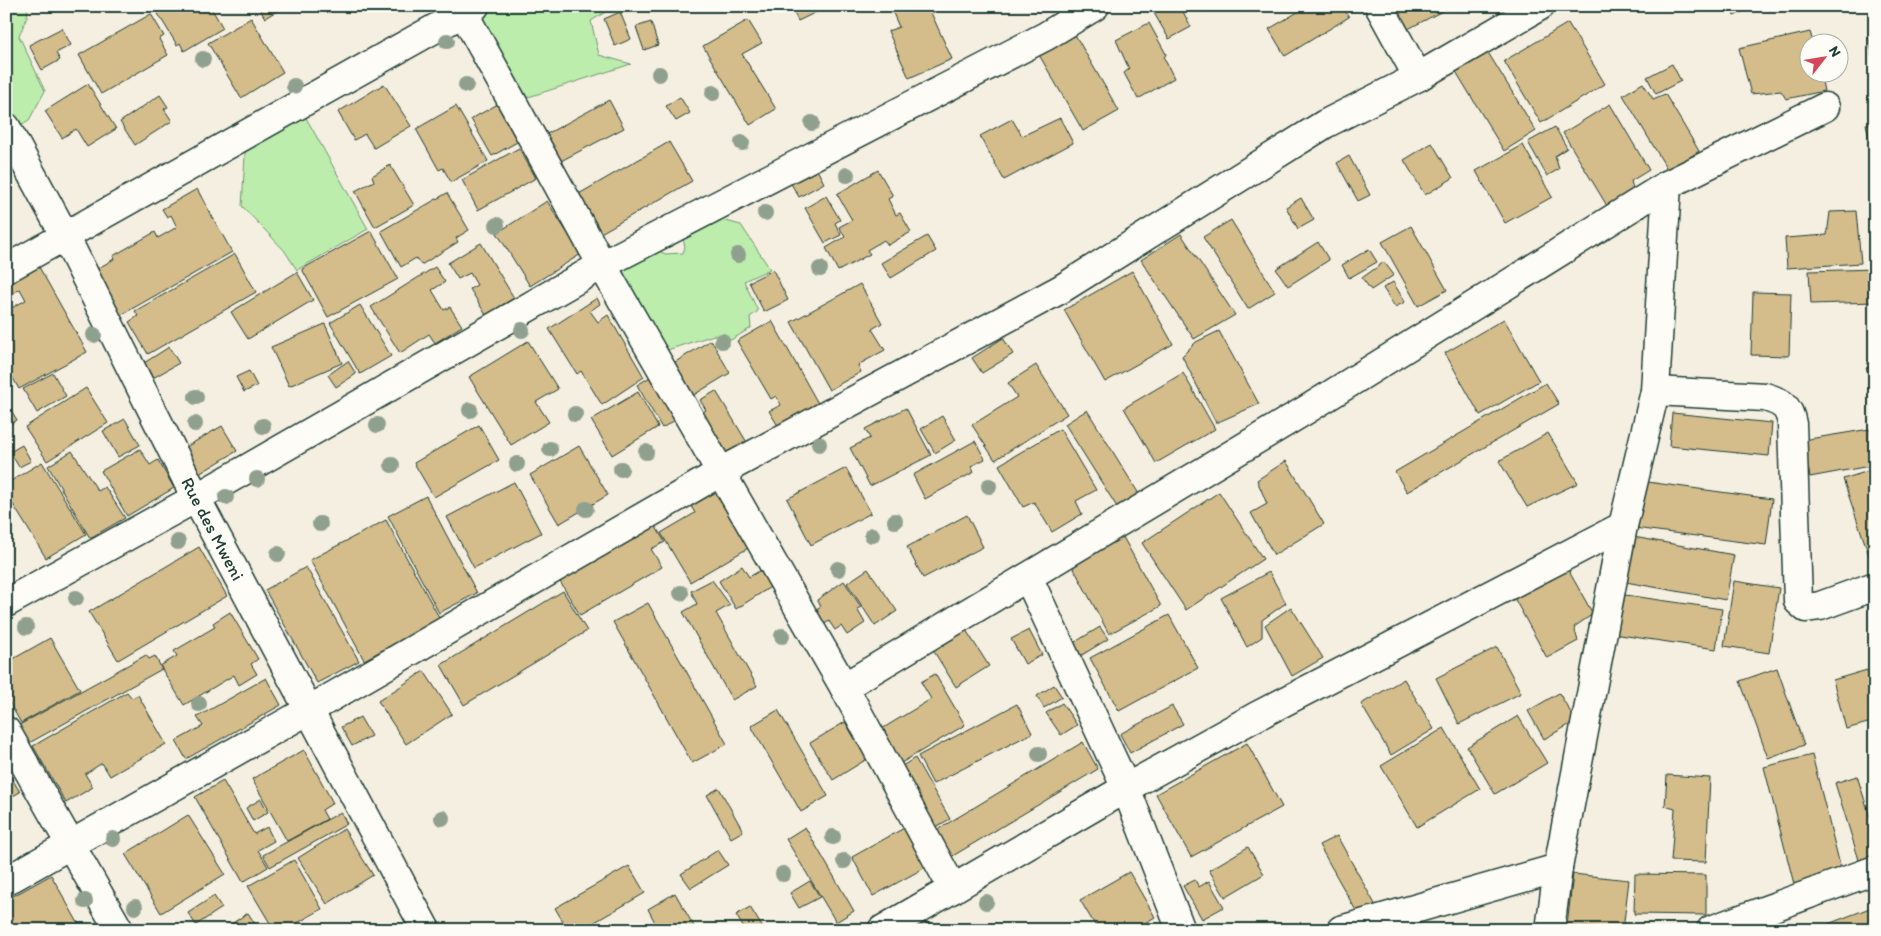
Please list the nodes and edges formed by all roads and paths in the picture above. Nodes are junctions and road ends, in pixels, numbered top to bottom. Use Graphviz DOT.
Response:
graph roads {
  1 [pos="1096,6"];
  2 [pos="1379,6"];
  3 [pos="1540,6"];
  4 [pos="469,9"];
  5 [pos="1418,77"];
  6 [pos="1825,107"];
  7 [pos="6,127"];
  8 [pos="1667,185"];
  9 [pos="65,236"];
  10 [pos="602,265"];
  11 [pos="6,269"];
  12 [pos="1655,391"];
  13 [pos="720,473"];
  14 [pos="196,498"];
  15 [pos="1623,526"];
  16 [pos="1028,576"];
  17 [pos="1875,586"];
  18 [pos="6,603"];
  19 [pos="844,686"];
  20 [pos="309,710"];
  21 [pos="6,731"];
  22 [pos="1126,788"];
  23 [pos="70,844"];
  24 [pos="1558,868"];
  25 [pos="1875,870"];
  26 [pos="6,881"];
  27 [pos="953,889"];
  28 [pos="423,928"];
  29 [pos="119,930"];
  30 [pos="882,930"];
  31 [pos="1181,930"];
  32 [pos="1342,930"];
  33 [pos="1550,930"];
  34 [pos="1710,930"];
  1 -- 10 [label="street"];
  2 -- 5 [label="street"];
  3 -- 5 [label="street"];
  4 -- 9 [label="street"];
  4 -- 10 [label="street"];
  5 -- 13 [label="street"];
  6 -- 8 [label="street"];
  7 -- 9 [label="street, Rue des Mweni"];
  8 -- 12 [label="street"];
  8 -- 16 [label="street"];
  9 -- 11 [label="street"];
  9 -- 14 [label="street, Rue des Mweni"];
  10 -- 13 [label="street"];
  10 -- 14 [label="street"];
  12 -- 15 [label="street"];
  12 -- 17 [label="street"];
  13 -- 19 [label="street"];
  13 -- 20 [label="street"];
  14 -- 18 [label="street"];
  14 -- 20 [label="street, Rue des Mweni"];
  15 -- 22 [label="street"];
  15 -- 24 [label="street"];
  16 -- 19 [label="street"];
  16 -- 22 [label="street"];
  19 -- 27 [label="street"];
  20 -- 23 [label="street"];
  20 -- 28 [label="street, Rue des Mweni"];
  21 -- 23 [label="street"];
  22 -- 27 [label="street"];
  22 -- 31 [label="street"];
  23 -- 26 [label="street"];
  23 -- 29 [label="street"];
  24 -- 32 [label="street"];
  24 -- 33 [label="street"];
  25 -- 34 [label="street"];
  27 -- 30 [label="street"];
}
